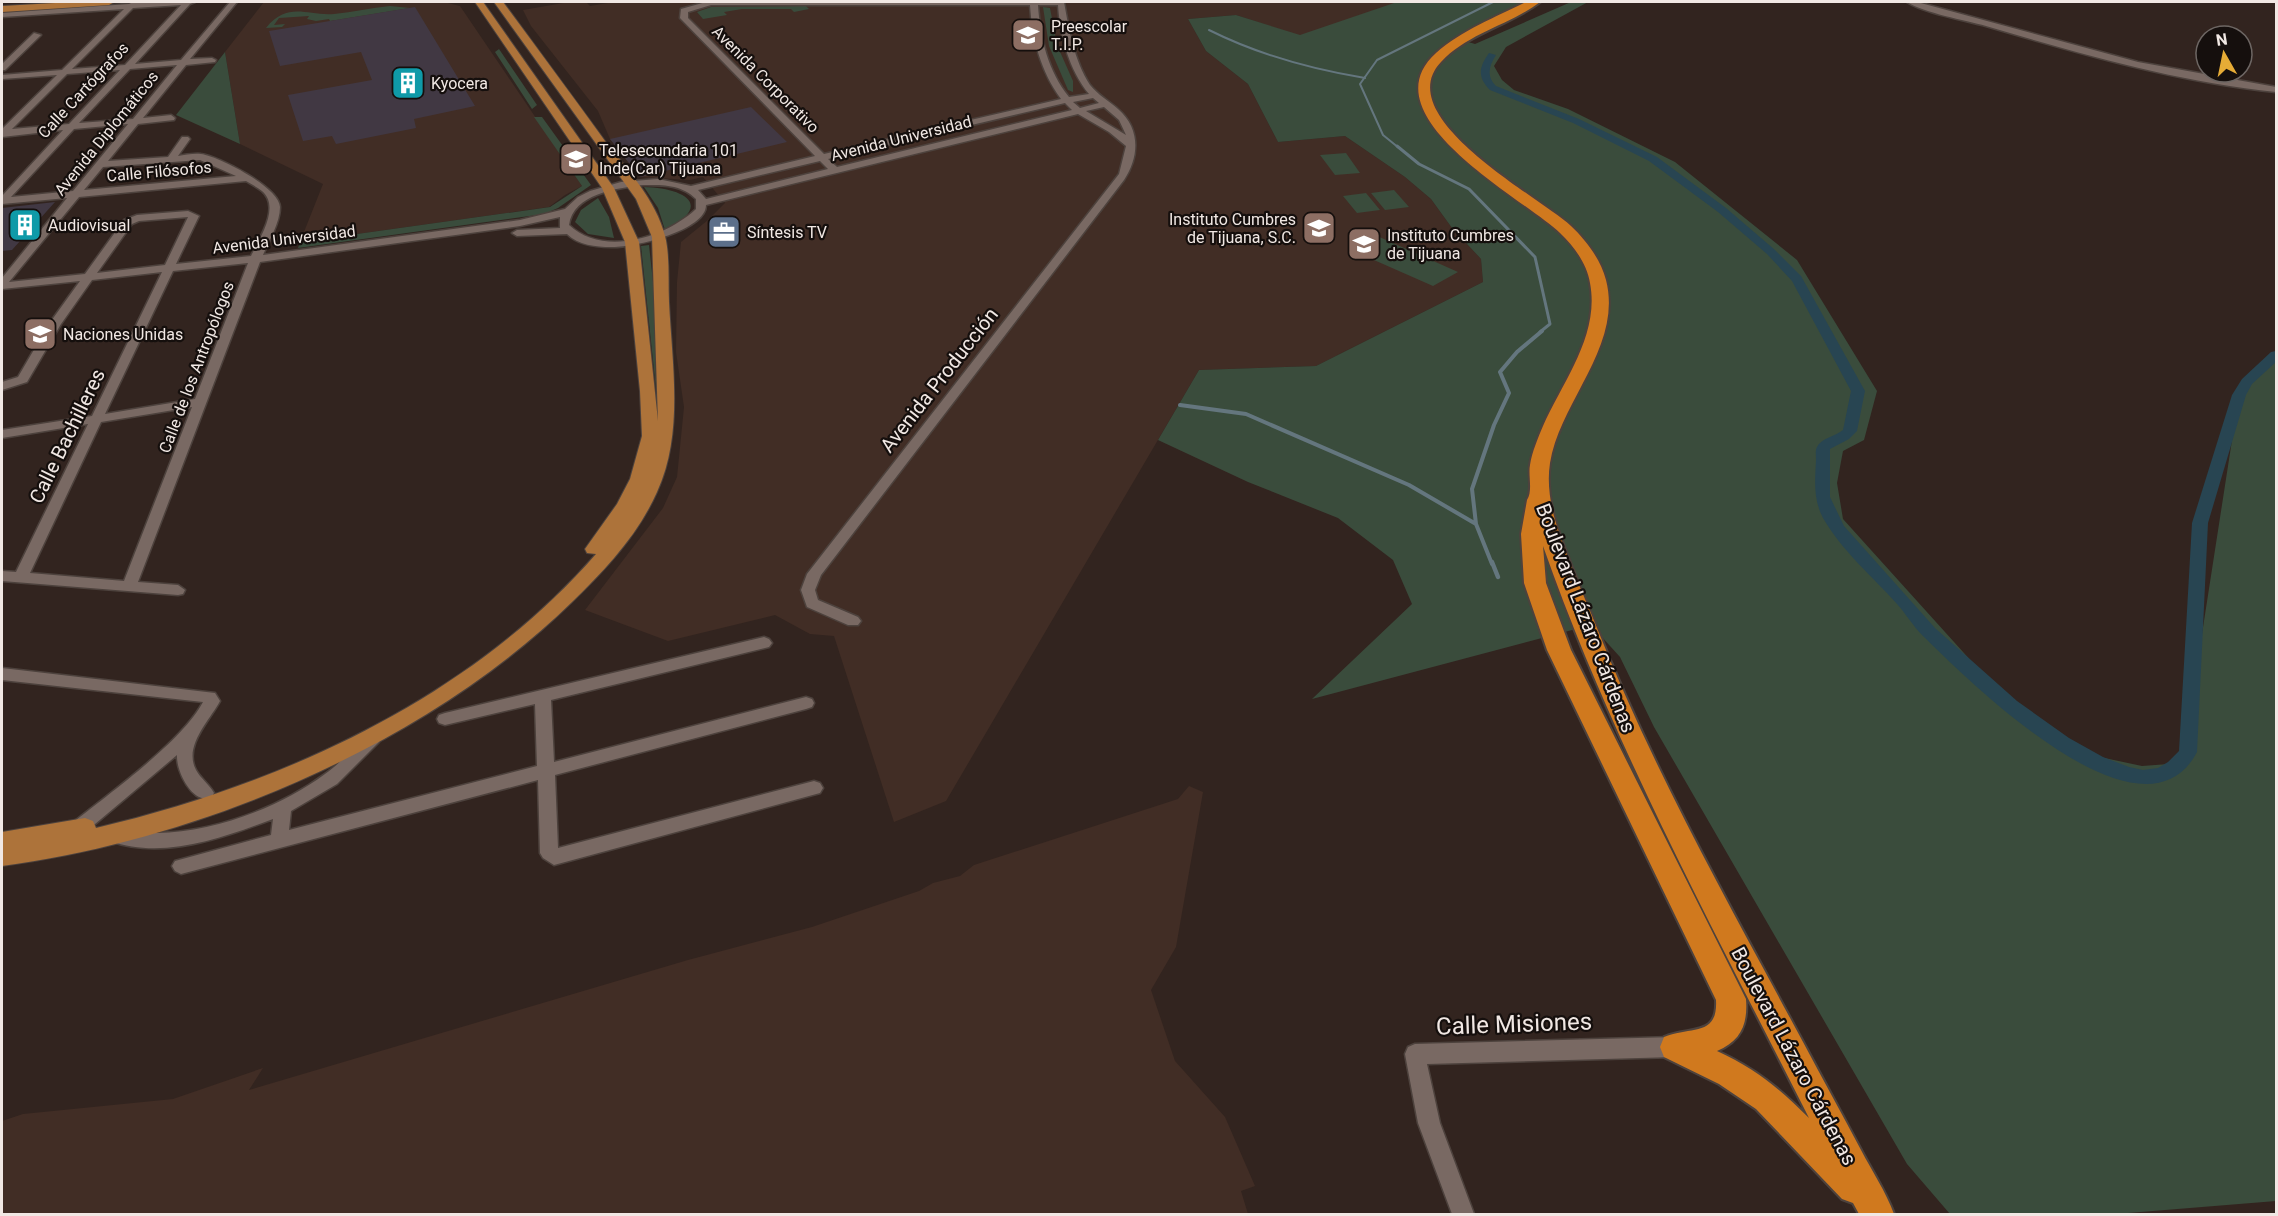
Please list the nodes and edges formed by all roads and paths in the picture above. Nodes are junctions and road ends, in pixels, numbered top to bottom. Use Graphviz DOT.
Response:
graph roads {
  1 [pos="39,2"];
  2 [pos="109,2"];
  3 [pos="189,2"];
  4 [pos="233,2"];
  5 [pos="479,2"];
  6 [pos="498,2"];
  7 [pos="1034,2"];
  8 [pos="1061,2"];
  9 [pos="1534,2"];
  10 [pos="1911,2"];
  11 [pos="1937,2"];
  12 [pos="2,4"];
  13 [pos="133,4"];
  14 [pos="2,9"];
  15 [pos="2,15"];
  16 [pos="1959,15"];
  17 [pos="2042,31"];
  18 [pos="37,35"];
  19 [pos="2114,59"];
  20 [pos="212,60"];
  21 [pos="183,62"];
  22 [pos="127,67"];
  23 [pos="2,68"];
  24 [pos="2190,69"];
  25 [pos="2194,70"];
  26 [pos="64,72"];
  27 [pos="2,77"];
  28 [pos="2254,79"];
  29 [pos="2277,82"];
  30 [pos="2277,90"];
  31 [pos="1095,95"];
  32 [pos="1065,101"];
  33 [pos="1106,104"];
  34 [pos="1077,110"];
  35 [pos="171,118"];
  36 [pos="135,122"];
  37 [pos="585,122"];
  38 [pos="564,126"];
  39 [pos="71,128"];
  40 [pos="2,134"];
  41 [pos="185,139"];
  42 [pos="1131,146"];
  43 [pos="172,157"];
  44 [pos="821,157"];
  45 [pos="100,164"];
  46 [pos="834,170"];
  47 [pos="248,178"];
  48 [pos="631,183"];
  49 [pos="608,188"];
  50 [pos="691,189"];
  51 [pos="75,195"];
  52 [pos="2,201"];
  53 [pos="702,203"];
  54 [pos="568,211"];
  55 [pos="48,227"];
  56 [pos="34,229"];
  57 [pos="567,231"];
  58 [pos="659,237"];
  59 [pos="632,242"];
  60 [pos="16,250"];
  61 [pos="28,251"];
  62 [pos="253,264"];
  63 [pos="167,273"];
  64 [pos="91,276"];
  65 [pos="2,285"];
  66 [pos="83,287"];
  67 [pos="2,296"];
  68 [pos="2,386"];
  69 [pos="201,402"];
  70 [pos="97,418"];
  71 [pos="2,434"];
  72 [pos="1539,491"];
  73 [pos="2,576"];
  74 [pos="20,578"];
  75 [pos="129,586"];
  76 [pos="178,591"];
  77 [pos="853,621"];
  78 [pos="764,643"];
  79 [pos="2,674"];
  80 [pos="543,696"];
  81 [pos="806,703"];
  82 [pos="445,719"];
  83 [pos="379,731"];
  84 [pos="189,734"];
  85 [pos="546,770"];
  86 [pos="814,788"];
  87 [pos="205,793"];
  88 [pos="283,806"];
  89 [pos="76,830"];
  90 [pos="110,835"];
  91 [pos="279,839"];
  92 [pos="2,842"];
  93 [pos="2,856"];
  94 [pos="181,866"];
  95 [pos="1698,872"];
  96 [pos="1670,875"];
  97 [pos="1676,1047"];
  98 [pos="1875,1211"];
  99 [pos="1463,1215"];
  1 -- 12 [label="main road"];
  2 -- 14 [label="main road"];
  3 -- 13 [label="street"];
  3 -- 22 [label="street, Calle Cartógrafos"];
  4 -- 21 [label="street, Avenida Diplomáticos"];
  5 -- 38 [label="main road"];
  6 -- 37 [label="main road"];
  7 -- 8 [label="street"];
  7 -- 32 [label="street"];
  7 -- 44 [label="street, Avenida Corporativo"];
  8 -- 31 [label="street"];
  9 -- 72 [label="highway, Boulevard Lázaro Cárdenas"];
  10 -- 16 [label="street"];
  11 -- 17 [label="street"];
  13 -- 15 [label="street"];
  13 -- 26 [label="street"];
  16 -- 17 [label="street"];
  16 -- 19 [label="street"];
  17 -- 24 [label="street"];
  18 -- 23 [label="street"];
  19 -- 24 [label="street"];
  19 -- 30 [label="street"];
  20 -- 21 [label="street"];
  21 -- 22 [label="street"];
  21 -- 36 [label="street, Avenida Diplomáticos"];
  22 -- 26 [label="street"];
  22 -- 39 [label="street, Calle Cartógrafos"];
  24 -- 25 [label="street"];
  26 -- 27 [label="street"];
  26 -- 40 [label="street"];
  28 -- 29 [label="street"];
  31 -- 32 [label="street, Avenida Universidad"];
  31 -- 33 [label="street"];
  32 -- 34 [label="street"];
  32 -- 44 [label="street, Avenida Universidad"];
  33 -- 34 [label="street, Avenida Universidad"];
  33 -- 42 [label="street"];
  34 -- 42 [label="street"];
  34 -- 46 [label="street, Avenida Universidad"];
  35 -- 36 [label="street"];
  36 -- 39 [label="street"];
  36 -- 45 [label="street, Avenida Diplomáticos"];
  37 -- 38 [label="main road"];
  37 -- 48 [label="main road"];
  38 -- 49 [label="main road"];
  39 -- 40 [label="street"];
  39 -- 52 [label="street, Calle Cartógrafos"];
  41 -- 43 [label="street"];
  42 -- 77 [label="street, Avenida Producción"];
  43 -- 45 [label="street, Calle de los Antropólogos"];
  43 -- 47 [label="street, Calle de los Antropólogos"];
  44 -- 46 [label="street, Avenida Corporativo"];
  44 -- 50 [label="street, Avenida Universidad"];
  45 -- 51 [label="street, Avenida Diplomáticos"];
  46 -- 53 [label="street, Avenida Universidad"];
  47 -- 51 [label="street, Calle Filósofos"];
  47 -- 62 [label="street, Calle de los Antropólogos"];
  48 -- 49 [label="street, Avenida Universidad"];
  48 -- 50 [label="street, Avenida Universidad"];
  48 -- 58 [label="main road"];
  49 -- 54 [label="street, Avenida Universidad"];
  49 -- 59 [label="main road"];
  50 -- 53 [label="street"];
  51 -- 52 [label="street, Calle Filósofos"];
  51 -- 55 [label="street, Avenida Diplomáticos"];
  53 -- 58 [label="street"];
  54 -- 57 [label="street"];
  54 -- 62 [label="street, Avenida Universidad"];
  55 -- 56 [label="street"];
  55 -- 61 [label="street, Avenida Diplomáticos"];
  57 -- 59 [label="street"];
  57 -- 62 [label="street, Avenida Universidad"];
  58 -- 59 [label="street"];
  58 -- 83 [label="main road"];
  59 -- 87 [label="main road"];
  60 -- 61 [label="street"];
  61 -- 65 [label="street, Avenida Diplomáticos"];
  62 -- 63 [label="street, Avenida Universidad"];
  62 -- 69 [label="street, Calle de los Antropólogos"];
  63 -- 64 [label="street, Avenida Universidad"];
  63 -- 64 [label="street, Calle Bachilleres"];
  63 -- 66 [label="street, Avenida Universidad"];
  63 -- 70 [label="street, Calle Bachilleres"];
  64 -- 65 [label="street, Avenida Universidad"];
  64 -- 66 [label="street"];
  66 -- 67 [label="street, Avenida Universidad"];
  66 -- 68 [label="street"];
  69 -- 70 [label="street"];
  69 -- 75 [label="street, Calle de los Antropólogos"];
  70 -- 71 [label="street"];
  70 -- 74 [label="street, Calle Bachilleres"];
  72 -- 95 [label="highway, Boulevard Lázaro Cárdenas"];
  72 -- 96 [label="highway"];
  73 -- 74 [label="street"];
  74 -- 75 [label="street"];
  75 -- 76 [label="street"];
  78 -- 80 [label="street"];
  79 -- 84 [label="street"];
  80 -- 82 [label="street"];
  80 -- 85 [label="street"];
  81 -- 85 [label="street"];
  83 -- 88 [label="street"];
  83 -- 90 [label="main road"];
  84 -- 87 [label="street"];
  84 -- 89 [label="street"];
  85 -- 86 [label="street"];
  85 -- 91 [label="street"];
  87 -- 89 [label="main road"];
  88 -- 90 [label="street"];
  88 -- 91 [label="street"];
  89 -- 92 [label="main road"];
  90 -- 93 [label="main road"];
  91 -- 94 [label="street"];
  95 -- 96 [label="street"];
  95 -- 98 [label="highway, Boulevard Lázaro Cárdenas"];
  96 -- 97 [label="highway"];
  97 -- 98 [label="highway"];
  97 -- 99 [label="street, Calle Misiones"];
}
